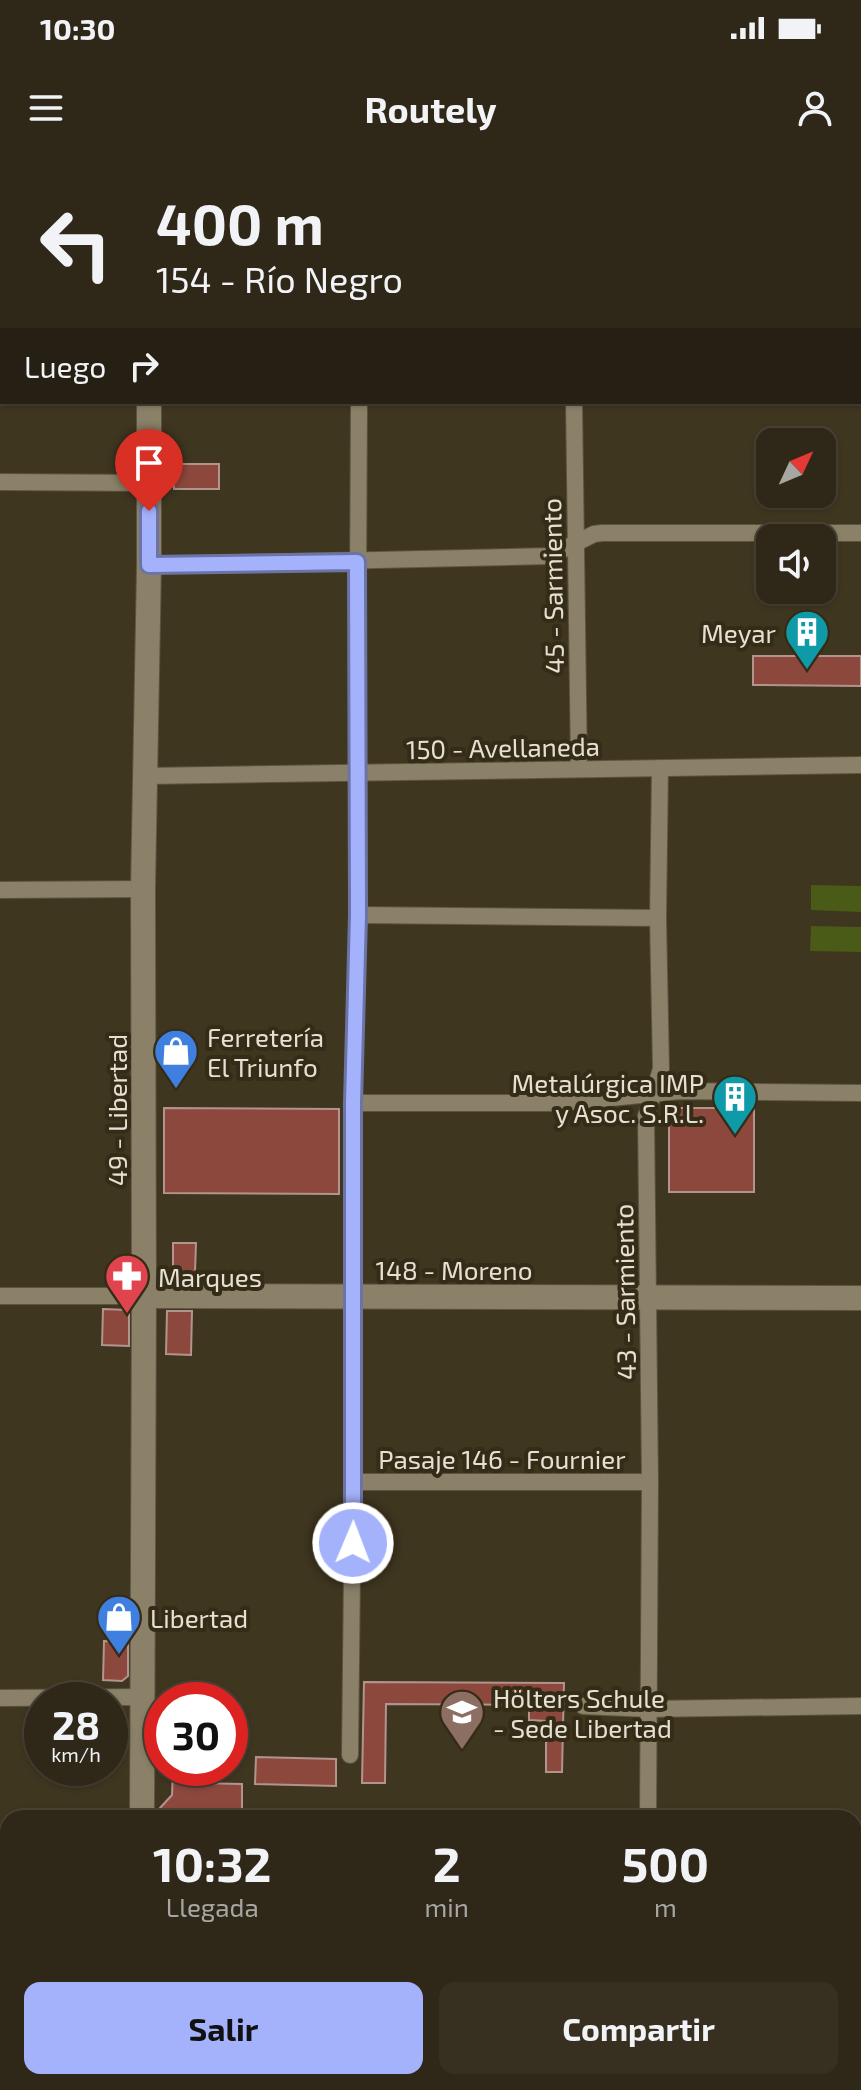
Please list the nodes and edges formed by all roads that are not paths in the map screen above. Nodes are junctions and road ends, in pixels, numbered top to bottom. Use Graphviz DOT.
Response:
graph roads {
  1 [pos="149,404"];
  2 [pos="359,404"];
  3 [pos="574,404"];
  4 [pos="0,482"];
  5 [pos="149,483"];
  6 [pos="861,533"];
  7 [pos="575,544"];
  8 [pos="357,562"];
  9 [pos="149,565"];
  10 [pos="861,765"];
  11 [pos="660,768"];
  12 [pos="579,769"];
  13 [pos="357,774"];
  14 [pos="146,776"];
  15 [pos="143,889"];
  16 [pos="0,890"];
  17 [pos="358,915"];
  18 [pos="658,918"];
  19 [pos="653,1093"];
  20 [pos="861,1093"];
  21 [pos="353,1103"];
  22 [pos="0,1296"];
  23 [pos="144,1296"];
  24 [pos="352,1297"];
  25 [pos="648,1297"];
  26 [pos="861,1298"];
  27 [pos="353,1482"];
  28 [pos="650,1482"];
  29 [pos="143,1697"];
  30 [pos="0,1698"];
  31 [pos="583,1706"];
  32 [pos="861,1706"];
  33 [pos="649,1709"];
  34 [pos="350,1755"];
  35 [pos="142,1810"];
  36 [pos="648,1810"];
  1 -- 5 [label="street, 49 - Libertad"];
  2 -- 8 [label="street"];
  3 -- 7 [label="street, 45 - Sarmiento"];
  4 -- 5 [label="street"];
  5 -- 9 [label="street, 49 - Libertad"];
  6 -- 7 [label="street"];
  7 -- 8 [label="street"];
  7 -- 12 [label="street, 45 - Sarmiento"];
  8 -- 9 [label="street"];
  8 -- 13 [label="street"];
  9 -- 14 [label="street, 49 - Libertad"];
  10 -- 11 [label="street, 150 - Avellaneda"];
  11 -- 12 [label="street, 150 - Avellaneda"];
  11 -- 18 [label="street, 43 - Sarmiento"];
  12 -- 13 [label="street, 150 - Avellaneda"];
  13 -- 14 [label="street, 150 - Avellaneda"];
  13 -- 17 [label="street"];
  14 -- 15 [label="street, 49 - Libertad"];
  15 -- 16 [label="street"];
  15 -- 23 [label="street, 49 - Libertad"];
  17 -- 18 [label="street"];
  17 -- 21 [label="street"];
  18 -- 19 [label="street, 43 - Sarmiento"];
  19 -- 20 [label="street"];
  19 -- 21 [label="street"];
  19 -- 25 [label="street, 43 - Sarmiento"];
  21 -- 24 [label="street"];
  22 -- 23 [label="street, 148 - Moreno"];
  23 -- 24 [label="street, 148 - Moreno"];
  23 -- 29 [label="street, 49 - Libertad"];
  24 -- 25 [label="street, 148 - Moreno"];
  24 -- 27 [label="street"];
  25 -- 26 [label="street, 148 - Moreno"];
  25 -- 28 [label="street, 43 - Sarmiento"];
  27 -- 28 [label="street, Pasaje 146 - Fournier"];
  27 -- 34 [label="street"];
  28 -- 33 [label="street, 43 - Sarmiento"];
  29 -- 30 [label="street"];
  29 -- 35 [label="street, 49 - Libertad"];
  31 -- 33 [label="street"];
  32 -- 33 [label="street"];
  33 -- 36 [label="street, 43 - Sarmiento"];
}
